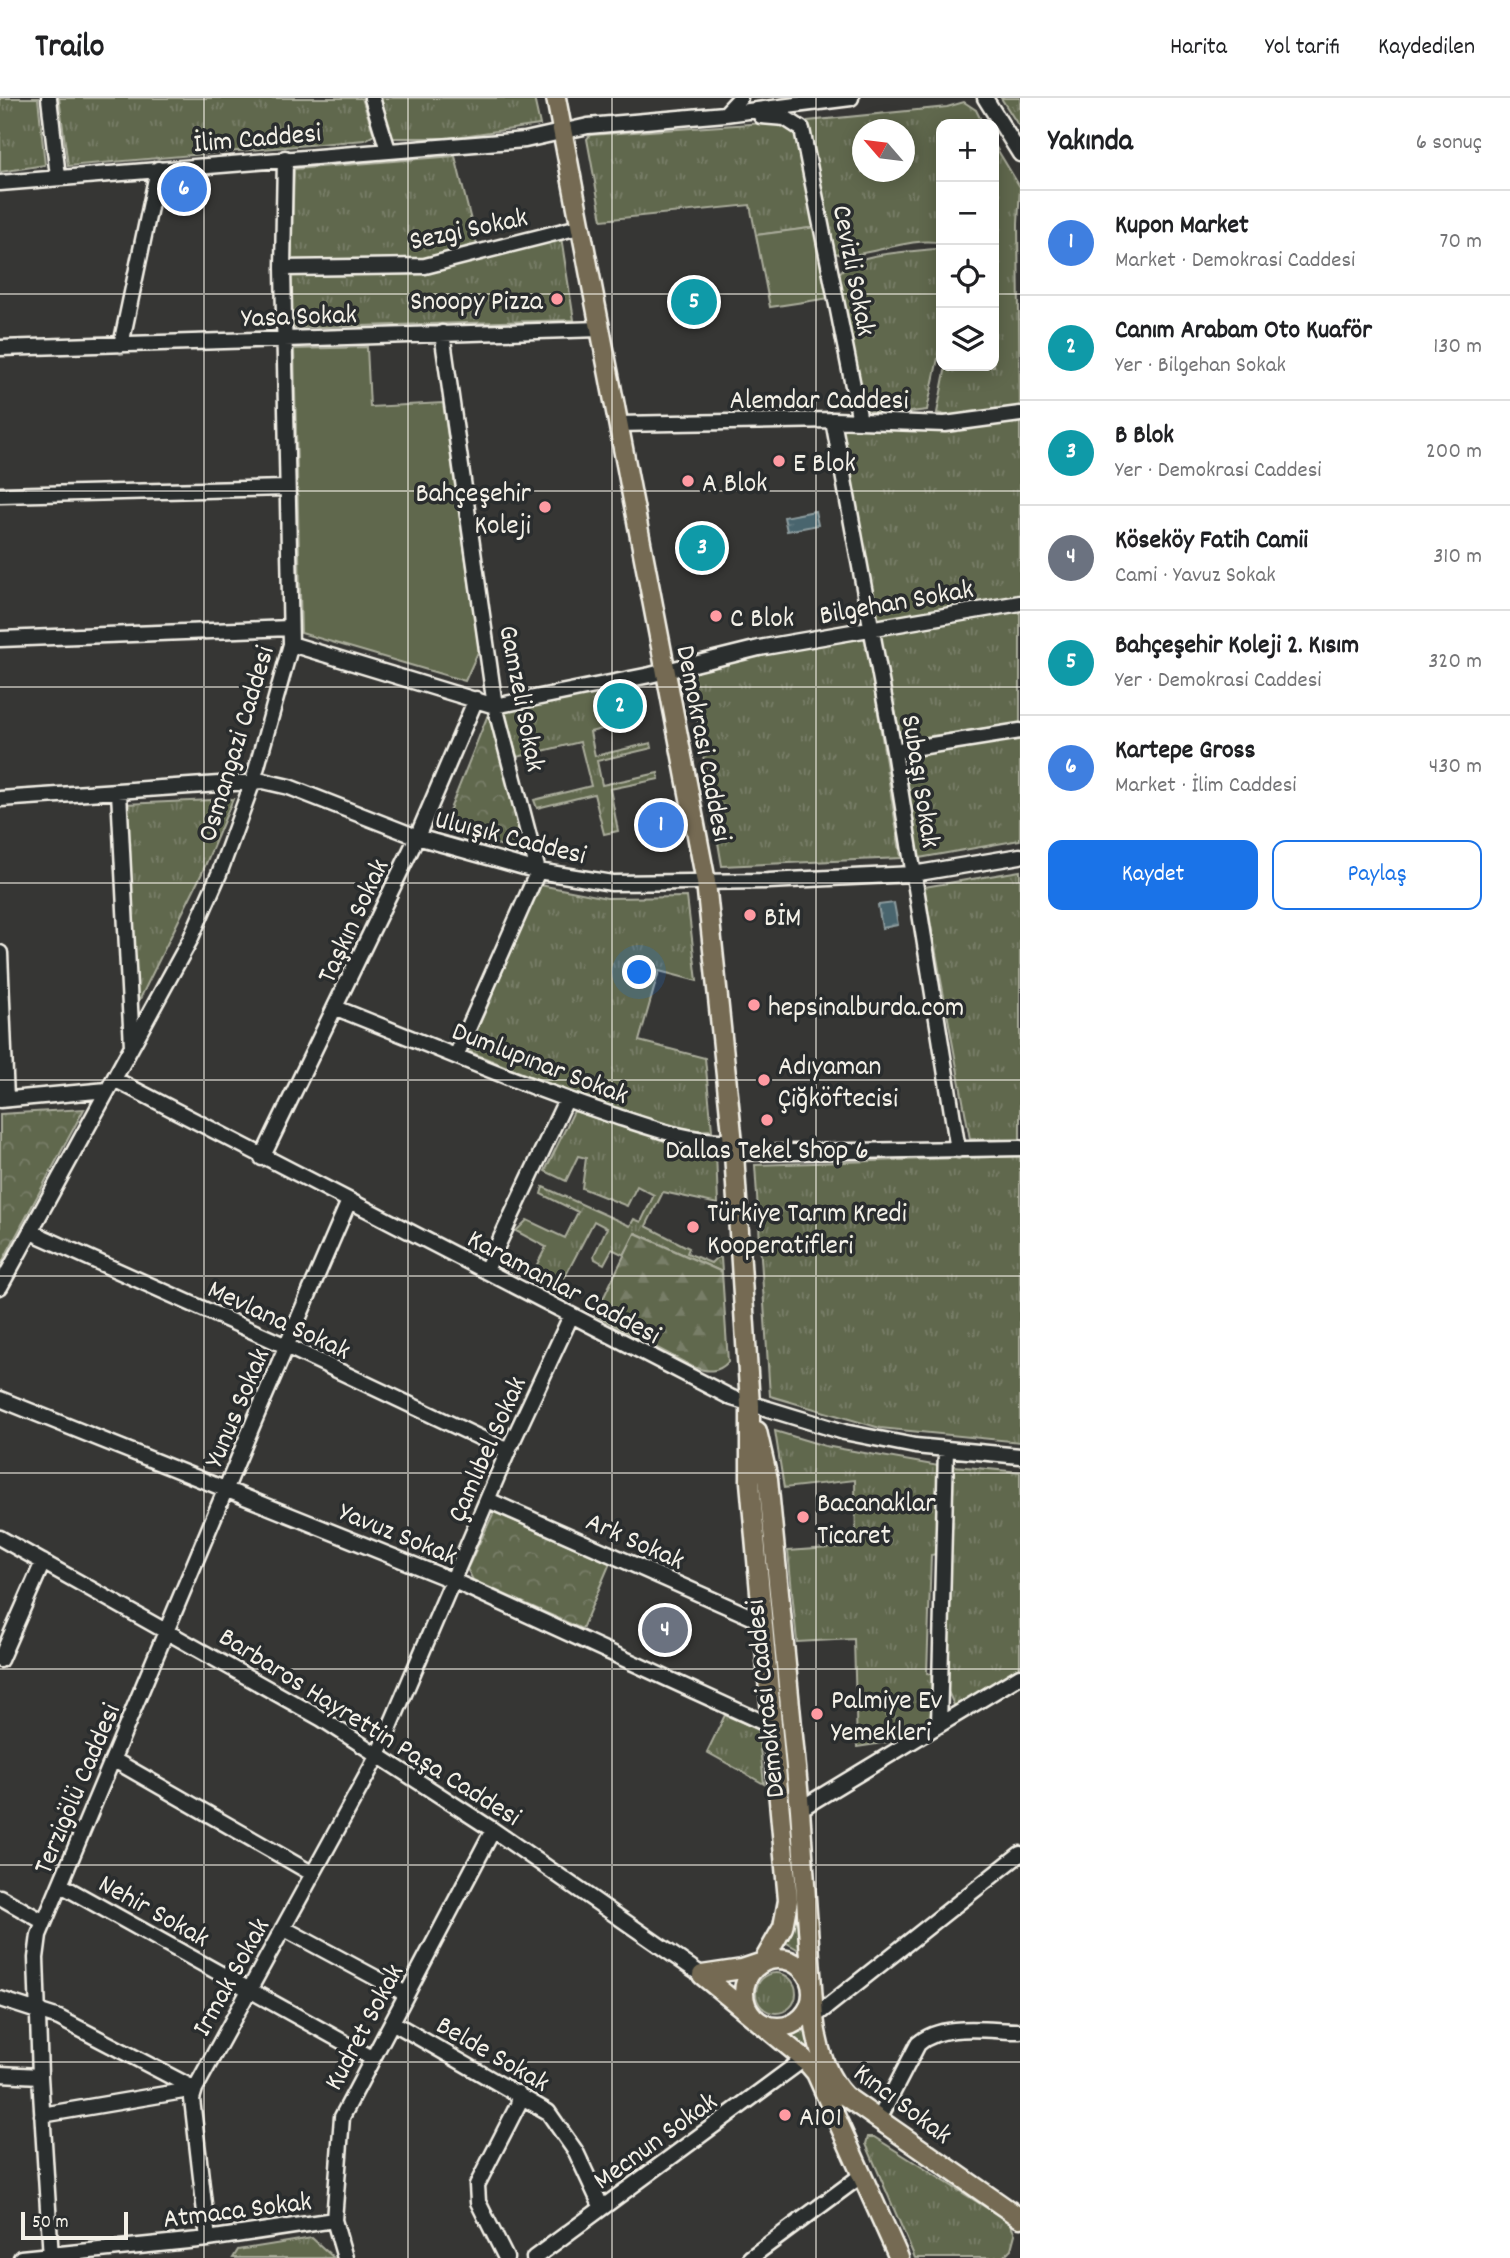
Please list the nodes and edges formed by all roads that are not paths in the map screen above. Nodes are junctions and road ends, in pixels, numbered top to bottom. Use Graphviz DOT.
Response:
graph roads {
  1 [pos="49,98"];
  2 [pos="372,98"];
  3 [pos="556,98"];
  4 [pos="740,98"];
  5 [pos="851,98"];
  6 [pos="985,98"];
  7 [pos="725,114"];
  8 [pos="563,132"];
  9 [pos="388,150"];
  10 [pos="1020,155"];
  11 [pos="285,158"];
  12 [pos="158,169"];
  13 [pos="58,177"];
  14 [pos="0,183"];
  15 [pos="579,227"];
  16 [pos="283,268"];
  17 [pos="600,329"];
  18 [pos="442,334"];
  19 [pos="284,338"];
  20 [pos="121,345"];
  21 [pos="0,348"];
  22 [pos="1020,414"];
  23 [pos="832,420"];
  24 [pos="860,421"];
  25 [pos="617,424"];
  26 [pos="286,488"];
  27 [pos="0,495"];
  28 [pos="1020,603"];
  29 [pos="290,628"];
  30 [pos="871,628"];
  31 [pos="0,639"];
  32 [pos="291,645"];
  33 [pos="666,670"];
  34 [pos="476,699"];
  35 [pos="495,706"];
  36 [pos="1020,731"];
  37 [pos="894,751"];
  38 [pos="253,781"];
  39 [pos="119,792"];
  40 [pos="0,799"];
  41 [pos="417,837"];
  42 [pos="1020,856"];
  43 [pos="538,871"];
  44 [pos="913,874"];
  45 [pos="706,882"];
  46 [pos="0,953"];
  47 [pos="337,1008"];
  48 [pos="132,1048"];
  49 [pos="456,1056"];
  50 [pos="111,1085"];
  51 [pos="3,1100"];
  52 [pos="566,1100"];
  53 [pos="734,1147"];
  54 [pos="1020,1148"];
  55 [pos="958,1150"];
  56 [pos="262,1158"];
  57 [pos="349,1201"];
  58 [pos="31,1232"];
  59 [pos="486,1270"];
  60 [pos="0,1287"];
  61 [pos="572,1316"];
  62 [pos="286,1346"];
  63 [pos="0,1399"];
  64 [pos="750,1405"];
  65 [pos="946,1450"];
  66 [pos="508,1451"];
  67 [pos="1020,1456"];
  68 [pos="227,1488"];
  69 [pos="488,1500"];
  70 [pos="0,1538"];
  71 [pos="43,1562"];
  72 [pos="454,1581"];
  73 [pos="763,1622"];
  74 [pos="167,1632"];
  75 [pos="0,1660"];
  76 [pos="1020,1676"];
  77 [pos="939,1725"];
  78 [pos="773,1727"];
  79 [pos="378,1755"];
  80 [pos="114,1760"];
  81 [pos="804,1806"];
  82 [pos="493,1830"];
  83 [pos="1020,1854"];
  84 [pos="313,1874"];
  85 [pos="61,1885"];
  86 [pos="0,1897"];
  87 [pos="44,1922"];
  88 [pos="283,1928"];
  89 [pos="763,1962"];
  90 [pos="702,1975"];
  91 [pos="249,1989"];
  92 [pos="814,1990"];
  93 [pos="407,1994"];
  94 [pos="0,1999"];
  95 [pos="38,2011"];
  96 [pos="814,2017"];
  97 [pos="755,2018"];
  98 [pos="392,2022"];
  99 [pos="1020,2031"];
  100 [pos="372,2057"];
  101 [pos="804,2059"];
  102 [pos="0,2074"];
  103 [pos="40,2076"];
  104 [pos="195,2089"];
  105 [pos="519,2093"];
  106 [pos="42,2115"];
  107 [pos="878,2120"];
  108 [pos="862,2175"];
  109 [pos="602,2208"];
  110 [pos="1020,2218"];
  111 [pos="334,2220"];
  112 [pos="208,2239"];
  113 [pos="51,2255"];
  114 [pos="21,2258"];
  115 [pos="345,2258"];
  116 [pos="506,2258"];
  117 [pos="534,2258"];
  118 [pos="750,2258"];
  119 [pos="899,2258"];
  1 -- 13 [label="street"];
  2 -- 9 [label="street"];
  3 -- 8 [label="main road, Demokrasi Caddesi"];
  4 -- 7 [label="street"];
  5 -- 7 [label="street, İlim Caddesi"];
  6 -- 10 [label="street"];
  7 -- 8 [label="street, İlim Caddesi"];
  7 -- 24 [label="street, Cevizli Sokak"];
  8 -- 9 [label="street, İlim Caddesi"];
  8 -- 15 [label="main road, Demokrasi Caddesi"];
  9 -- 11 [label="street, İlim Caddesi"];
  11 -- 12 [label="street, İlim Caddesi"];
  11 -- 16 [label="street, Osmangazi Caddesi"];
  12 -- 13 [label="street, İlim Caddesi"];
  12 -- 20 [label="street"];
  13 -- 14 [label="street, İlim Caddesi"];
  15 -- 16 [label="street, Sezgi Sokak"];
  15 -- 17 [label="main road, Demokrasi Caddesi"];
  16 -- 19 [label="street, Osmangazi Caddesi"];
  17 -- 18 [label="street, Yasa Sokak"];
  17 -- 25 [label="main road, Demokrasi Caddesi"];
  18 -- 19 [label="street, Yasa Sokak"];
  18 -- 35 [label="street, Gamzeli Sokak"];
  19 -- 20 [label="street, Yasa Sokak"];
  19 -- 26 [label="street, Osmangazi Caddesi"];
  20 -- 21 [label="street, Yasa Sokak"];
  22 -- 24 [label="street, Alemdar Caddesi"];
  23 -- 24 [label="street, Alemdar Caddesi"];
  23 -- 25 [label="street, Alemdar Caddesi"];
  23 -- 30 [label="street, Subaşı Sokak"];
  25 -- 33 [label="main road, Demokrasi Caddesi"];
  26 -- 27 [label="street"];
  26 -- 29 [label="street, Osmangazi Caddesi"];
  28 -- 30 [label="street, Bilgehan Sokak"];
  29 -- 31 [label="street"];
  29 -- 32 [label="street, Osmangazi Caddesi"];
  30 -- 33 [label="street, Bilgehan Sokak"];
  30 -- 37 [label="street, Subaşı Sokak"];
  32 -- 34 [label="street"];
  32 -- 38 [label="street, Osmangazi Caddesi"];
  33 -- 35 [label="street, Bilgehan Sokak"];
  33 -- 45 [label="main road, Demokrasi Caddesi"];
  34 -- 35 [label="street"];
  34 -- 41 [label="street, Taşkın Sokak"];
  35 -- 43 [label="street, Gamzeli Sokak"];
  36 -- 37 [label="street"];
  37 -- 44 [label="street, Subaşı Sokak"];
  38 -- 39 [label="street, Uluışık Caddesi"];
  38 -- 41 [label="street, Uluışık Caddesi"];
  38 -- 48 [label="street, Osmangazi Caddesi"];
  39 -- 40 [label="street, Uluışık Caddesi"];
  39 -- 48 [label="street"];
  41 -- 43 [label="street, Uluışık Caddesi"];
  41 -- 47 [label="street, Taşkın Sokak"];
  42 -- 44 [label="street, Uluışık Caddesi"];
  43 -- 45 [label="street, Uluışık Caddesi"];
  43 -- 49 [label="street"];
  44 -- 45 [label="street, Uluışık Caddesi"];
  44 -- 55 [label="street, Subaşı Sokak"];
  45 -- 53 [label="main road, Demokrasi Caddesi"];
  46 -- 51 [label="street"];
  47 -- 49 [label="street, Dumlupınar Sokak"];
  47 -- 56 [label="street, Taşkın Sokak"];
  48 -- 50 [label="street, Osmangazi Caddesi"];
  49 -- 52 [label="street, Dumlupınar Sokak"];
  50 -- 51 [label="street"];
  50 -- 56 [label="street, Karamanlar Caddesi"];
  50 -- 58 [label="street, Osmangazi Caddesi"];
  52 -- 53 [label="street, Dumlupınar Sokak"];
  52 -- 59 [label="street"];
  53 -- 55 [label="street, Dumlupınar Sokak"];
  53 -- 64 [label="main road, Demokrasi Caddesi"];
  54 -- 55 [label="street, Dumlupınar Sokak"];
  56 -- 57 [label="street, Karamanlar Caddesi"];
  57 -- 59 [label="street, Karamanlar Caddesi"];
  57 -- 62 [label="street, Yunus Sokak"];
  58 -- 60 [label="street, Osmangazi Caddesi"];
  58 -- 62 [label="street, Mevlana Sokak"];
  59 -- 61 [label="street, Karamanlar Caddesi"];
  61 -- 64 [label="street, Karamanlar Caddesi"];
  61 -- 66 [label="street, Çamlıbel Sokak"];
  62 -- 66 [label="street, Mevlana Sokak"];
  62 -- 68 [label="street, Yunus Sokak"];
  63 -- 68 [label="street, Yavuz Sokak"];
  64 -- 65 [label="street, Karamanlar Caddesi"];
  64 -- 73 [label="main road, Demokrasi Caddesi"];
  64 -- 81 [label="main road, Demokrasi Caddesi"];
  65 -- 67 [label="street, Karamanlar Caddesi"];
  65 -- 77 [label="street"];
  66 -- 69 [label="street, Çamlıbel Sokak"];
  68 -- 72 [label="street, Yavuz Sokak"];
  68 -- 74 [label="street, Yunus Sokak"];
  69 -- 72 [label="street, Çamlıbel Sokak"];
  69 -- 73 [label="street, Ark Sokak"];
  70 -- 71 [label="street, Barbaros Hayrettin Paşa Caddesi"];
  71 -- 74 [label="street, Barbaros Hayrettin Paşa Caddesi"];
  71 -- 75 [label="street"];
  72 -- 78 [label="street, Yavuz Sokak"];
  72 -- 79 [label="street, Çamlıbel Sokak"];
  73 -- 78 [label="main road, Demokrasi Caddesi"];
  74 -- 79 [label="street, Barbaros Hayrettin Paşa Caddesi"];
  74 -- 80 [label="street, Terzigölü Caddesi"];
  76 -- 77 [label="street"];
  77 -- 81 [label="street"];
  78 -- 89 [label="main road, Demokrasi Caddesi"];
  79 -- 82 [label="street, Barbaros Hayrettin Paşa Caddesi"];
  79 -- 84 [label="street, Irmak Sokak"];
  80 -- 84 [label="street"];
  80 -- 85 [label="street, Terzigölü Caddesi"];
  81 -- 92 [label="main road, Demokrasi Caddesi"];
  82 -- 90 [label="street, Barbaros Hayrettin Paşa Caddesi"];
  82 -- 93 [label="street, Kudret Sokak"];
  83 -- 96 [label="street"];
  84 -- 88 [label="street, Irmak Sokak"];
  85 -- 87 [label="street, Terzigölü Caddesi"];
  85 -- 91 [label="street, Nehir Sokak"];
  86 -- 87 [label="street"];
  87 -- 95 [label="street, Terzigölü Caddesi"];
  88 -- 91 [label="street, Irmak Sokak"];
  88 -- 93 [label="street"];
  89 -- 90 [label="main road"];
  89 -- 92 [label="main road"];
  89 -- 97 [label="main road"];
  90 -- 97 [label="main road"];
  91 -- 100 [label="street, Nehir Sokak"];
  91 -- 104 [label="street, Irmak Sokak"];
  92 -- 96 [label="main road, Kıncı Sokak"];
  92 -- 97 [label="main road"];
  93 -- 98 [label="street, Kudret Sokak"];
  94 -- 95 [label="street"];
  95 -- 103 [label="street, Terzigölü Caddesi"];
  95 -- 104 [label="street"];
  96 -- 107 [label="main road, Kıncı Sokak"];
  97 -- 101 [label="main road"];
  98 -- 100 [label="street, Kudret Sokak"];
  98 -- 105 [label="street, Belde Sokak"];
  99 -- 107 [label="street"];
  100 -- 111 [label="street, Kudret Sokak"];
  101 -- 108 [label="main road"];
  101 -- 109 [label="street, Mecnun Sokak"];
  102 -- 103 [label="street"];
  103 -- 106 [label="street, Terzigölü Caddesi"];
  104 -- 106 [label="street"];
  104 -- 112 [label="street, Irmak Sokak"];
  105 -- 109 [label="street, Belde Sokak"];
  105 -- 116 [label="street"];
  106 -- 113 [label="street, Terzigölü Caddesi"];
  107 -- 110 [label="main road, Kıncı Sokak"];
  108 -- 118 [label="street"];
  108 -- 119 [label="main road"];
  109 -- 117 [label="street, Mecnun Sokak"];
  111 -- 112 [label="street, Atmaca Sokak"];
  111 -- 115 [label="street, Kudret Sokak"];
  112 -- 113 [label="street, Atmaca Sokak"];
  113 -- 114 [label="street, Atmaca Sokak"];
}
